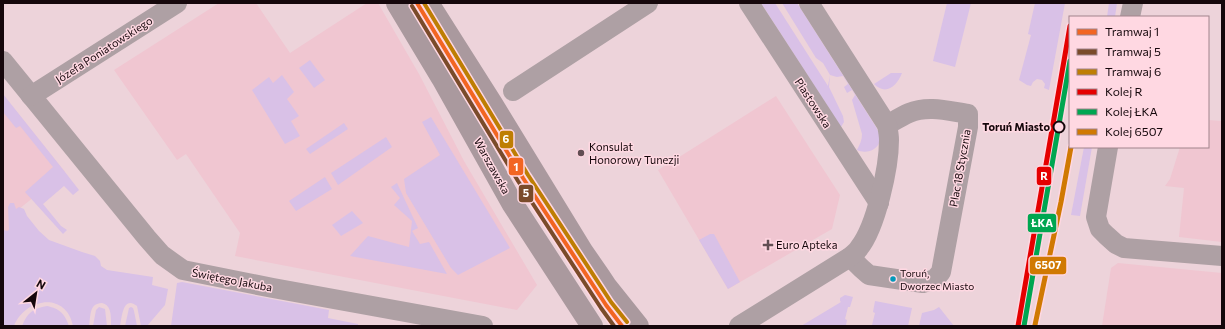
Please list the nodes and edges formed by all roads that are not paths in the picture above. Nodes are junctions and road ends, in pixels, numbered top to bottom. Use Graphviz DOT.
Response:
graph roads {
  1 [pos="177,3"];
  2 [pos="397,3"];
  3 [pos="428,3"];
  4 [pos="648,3"];
  5 [pos="749,3"];
  6 [pos="809,3"];
  7 [pos="1133,3"];
  8 [pos="1130,16"];
  9 [pos="3,61"];
  10 [pos="513,91"];
  11 [pos="31,96"];
  12 [pos="887,125"];
  13 [pos="1108,148"];
  14 [pos="878,203"];
  15 [pos="1222,256"];
  16 [pos="850,257"];
  17 [pos="483,326"];
  18 [pos="592,326"];
  19 [pos="638,326"];
  20 [pos="739,326"];
  1 -- 11 [label="street, Józefa Poniatowskiego"];
  2 -- 18 [label="main road, Warszawska"];
  3 -- 19 [label="main road"];
  4 -- 10 [label="street"];
  5 -- 14 [label="street, Piastowska"];
  6 -- 12 [label="street"];
  7 -- 8 [label="street"];
  9 -- 11 [label="street, Świętego Jakuba"];
  11 -- 17 [label="street, Świętego Jakuba"];
  12 -- 14 [label="street"];
  12 -- 16 [label="street, Plac 18 Stycznia"];
  13 -- 15 [label="street"];
  14 -- 16 [label="street"];
  16 -- 20 [label="street"];
}
